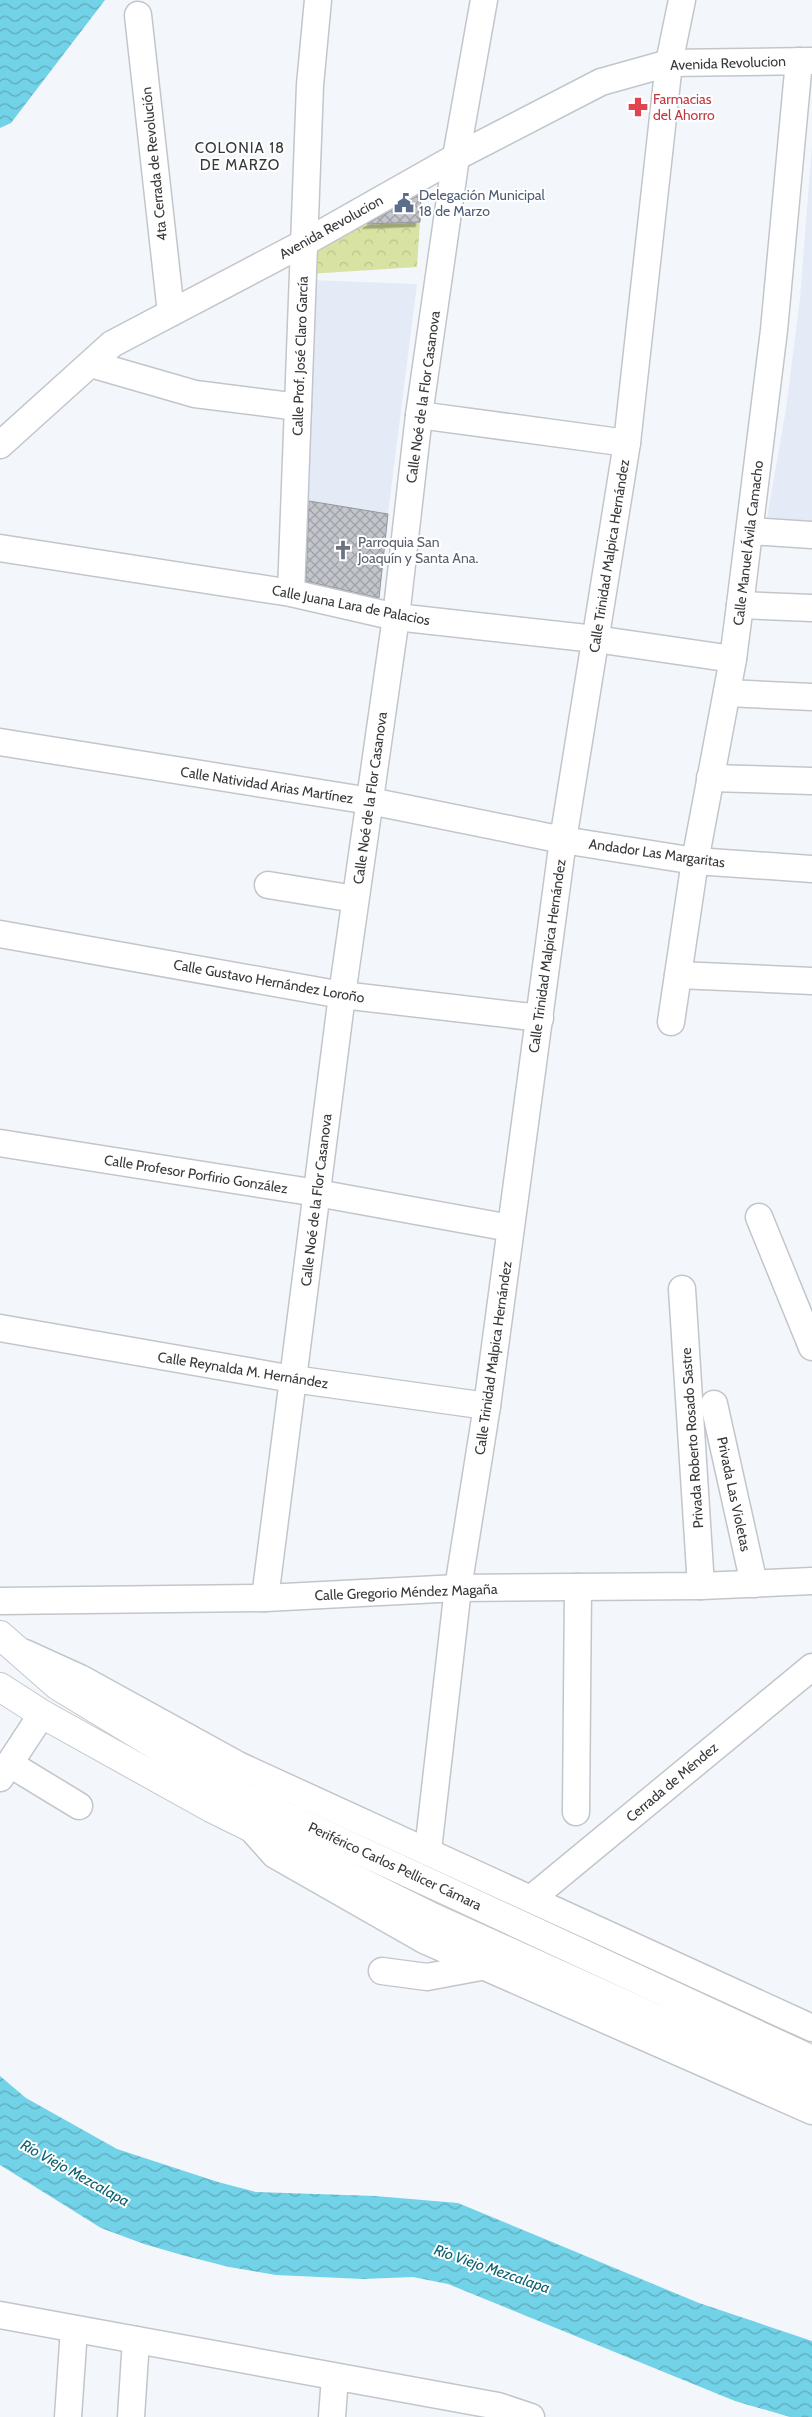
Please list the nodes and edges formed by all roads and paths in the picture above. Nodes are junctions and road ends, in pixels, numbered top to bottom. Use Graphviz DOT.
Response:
graph roads {
  1 [pos="318,0"];
  2 [pos="484,0"];
  3 [pos="682,0"];
  4 [pos="138,15"];
  5 [pos="806,61"];
  6 [pos="669,64"];
  7 [pos="456,156"];
  8 [pos="304,243"];
  9 [pos="171,313"];
  10 [pos="91,364"];
  11 [pos="298,407"];
  12 [pos="419,415"];
  13 [pos="628,443"];
  14 [pos="0,445"];
  15 [pos="750,532"];
  16 [pos="812,535"];
  17 [pos="0,548"];
  18 [pos="291,593"];
  19 [pos="740,605"];
  20 [pos="812,608"];
  21 [pos="396,617"];
  22 [pos="595,639"];
  23 [pos="733,659"];
  24 [pos="727,693"];
  25 [pos="812,696"];
  26 [pos="0,742"];
  27 [pos="710,778"];
  28 [pos="812,781"];
  29 [pos="370,802"];
  30 [pos="563,840"];
  31 [pos="695,861"];
  32 [pos="812,869"];
  33 [pos="268,884"];
  34 [pos="355,899"];
  35 [pos="0,934"];
  36 [pos="678,975"];
  37 [pos="812,981"];
  38 [pos="342,995"];
  39 [pos="540,1018"];
  40 [pos="671,1022"];
  41 [pos="0,1143"];
  42 [pos="317,1193"];
  43 [pos="759,1218"];
  44 [pos="510,1228"];
  45 [pos="682,1289"];
  46 [pos="0,1328"];
  47 [pos="812,1347"];
  48 [pos="293,1379"];
  49 [pos="714,1404"];
  50 [pos="487,1406"];
  51 [pos="812,1581"];
  52 [pos="754,1584"];
  53 [pos="701,1586"];
  54 [pos="578,1587"];
  55 [pos="458,1588"];
  56 [pos="265,1598"];
  57 [pos="0,1601"];
  58 [pos="9,1642"];
  59 [pos="812,1667"];
  60 [pos="0,1687"];
  61 [pos="42,1714"];
  62 [pos="5,1771"];
  63 [pos="79,1806"];
  64 [pos="576,1812"];
  65 [pos="428,1850"];
  66 [pos="532,1898"];
  67 [pos="491,1955"];
  68 [pos="382,1971"];
  69 [pos="812,2028"];
  70 [pos="812,2060"];
  71 [pos="812,2089"];
  72 [pos="812,2111"];
  73 [pos="0,2315"];
  74 [pos="74,2329"];
  75 [pos="136,2340"];
  76 [pos="334,2377"];
  77 [pos="68,2417"];
  78 [pos="130,2417"];
  79 [pos="332,2417"];
  80 [pos="531,2417"];
  1 -- 8 [label="street, Calle Prof. José Claro García"];
  2 -- 7 [label="street, Calle Noé de la Flor Casanova"];
  3 -- 6 [label="street, Calle Trinidad Malpica Hernández"];
  4 -- 9 [label="street, 4ta Cerrada de Revolución"];
  5 -- 6 [label="street, Avenida Revolucion"];
  5 -- 15 [label="street, Calle Manuel Ávila Camacho"];
  6 -- 7 [label="street, Avenida Revolucion"];
  6 -- 13 [label="street, Calle Trinidad Malpica Hernández"];
  7 -- 8 [label="street, Avenida Revolucion"];
  7 -- 12 [label="street, Calle Noé de la Flor Casanova"];
  8 -- 9 [label="street, Avenida Revolucion"];
  8 -- 11 [label="street, Calle Prof. José Claro García"];
  9 -- 10 [label="street, Avenida Revolucion"];
  10 -- 11 [label="street"];
  10 -- 14 [label="street, Avenida Revolucion"];
  11 -- 18 [label="street, Calle Prof. José Claro García"];
  12 -- 13 [label="street"];
  12 -- 21 [label="street, Calle Noé de la Flor Casanova"];
  13 -- 22 [label="street, Calle Trinidad Malpica Hernández"];
  15 -- 16 [label="street"];
  15 -- 19 [label="street, Calle Manuel Ávila Camacho"];
  17 -- 18 [label="street, Calle Juana Lara de Palacios"];
  18 -- 21 [label="street, Calle Juana Lara de Palacios"];
  19 -- 20 [label="street"];
  19 -- 23 [label="street, Calle Manuel Ávila Camacho"];
  21 -- 22 [label="street, Calle Juana Lara de Palacios"];
  21 -- 29 [label="street, Calle Noé de la Flor Casanova"];
  22 -- 23 [label="street, Calle Juana Lara de Palacios"];
  22 -- 30 [label="street, Calle Trinidad Malpica Hernández"];
  23 -- 24 [label="street, Calle Manuel Ávila Camacho"];
  24 -- 25 [label="street"];
  24 -- 27 [label="street, Calle Manuel Ávila Camacho"];
  26 -- 29 [label="street, Calle Natividad Arias Martínez"];
  27 -- 28 [label="street"];
  27 -- 31 [label="street, Calle Manuel Ávila Camacho"];
  29 -- 30 [label="street, Calle Natividad Arias Martínez"];
  29 -- 34 [label="street, Calle Noé de la Flor Casanova"];
  30 -- 31 [label="street, Andador Las Margaritas"];
  30 -- 39 [label="street, Calle Trinidad Malpica Hernández"];
  31 -- 32 [label="street, Andador Las Margaritas"];
  31 -- 36 [label="street, Calle Manuel Ávila Camacho"];
  33 -- 34 [label="street"];
  34 -- 38 [label="street, Calle Noé de la Flor Casanova"];
  35 -- 38 [label="street, Calle Gustavo Hernández Loroño"];
  36 -- 37 [label="street"];
  36 -- 40 [label="street, Calle Manuel Ávila Camacho"];
  38 -- 39 [label="street, Calle Gustavo Hernández Loroño"];
  38 -- 42 [label="street, Calle Noé de la Flor Casanova"];
  39 -- 44 [label="street, Calle Trinidad Malpica Hernández"];
  41 -- 42 [label="street, Calle Profesor Porfirio González"];
  42 -- 44 [label="street, Calle Profesor Porfirio González"];
  42 -- 48 [label="street, Calle Noé de la Flor Casanova"];
  43 -- 47 [label="street"];
  44 -- 50 [label="street, Calle Trinidad Malpica Hernández"];
  45 -- 53 [label="street, Privada Roberto Rosado Sastre"];
  46 -- 48 [label="street, Calle Reynalda M. Hernández"];
  48 -- 50 [label="street, Calle Reynalda M. Hernández"];
  48 -- 56 [label="street, Calle Noé de la Flor Casanova"];
  49 -- 52 [label="street, Privada Las Violetas"];
  50 -- 55 [label="street, Calle Trinidad Malpica Hernández"];
  51 -- 52 [label="street, Calle Gregorio Méndez Magaña"];
  52 -- 53 [label="street, Calle Gregorio Méndez Magaña"];
  53 -- 54 [label="street, Calle Gregorio Méndez Magaña"];
  54 -- 55 [label="street, Calle Gregorio Méndez Magaña"];
  54 -- 64 [label="street"];
  55 -- 56 [label="street, Calle Gregorio Méndez Magaña"];
  55 -- 65 [label="street, Calle Trinidad Malpica Hernández"];
  56 -- 57 [label="street, Calle Gregorio Méndez Magaña"];
  58 -- 65 [label="street"];
  58 -- 70 [label="main road, Periférico Carlos Pellicer Cámara"];
  59 -- 66 [label="street, Cerrada de Méndez"];
  60 -- 61 [label="main road, Periférico Carlos Pellicer Cámara"];
  61 -- 62 [label="street"];
  61 -- 67 [label="main road, Periférico Carlos Pellicer Cámara"];
  62 -- 63 [label="street"];
  65 -- 66 [label="street"];
  66 -- 69 [label="street"];
  67 -- 68 [label="street"];
  67 -- 71 [label="main road, Periférico Carlos Pellicer Cámara"];
  67 -- 72 [label="street"];
  73 -- 74 [label="street"];
  74 -- 75 [label="street"];
  74 -- 77 [label="street"];
  75 -- 76 [label="street"];
  75 -- 78 [label="street"];
  76 -- 79 [label="street"];
  76 -- 80 [label="street"];
}
